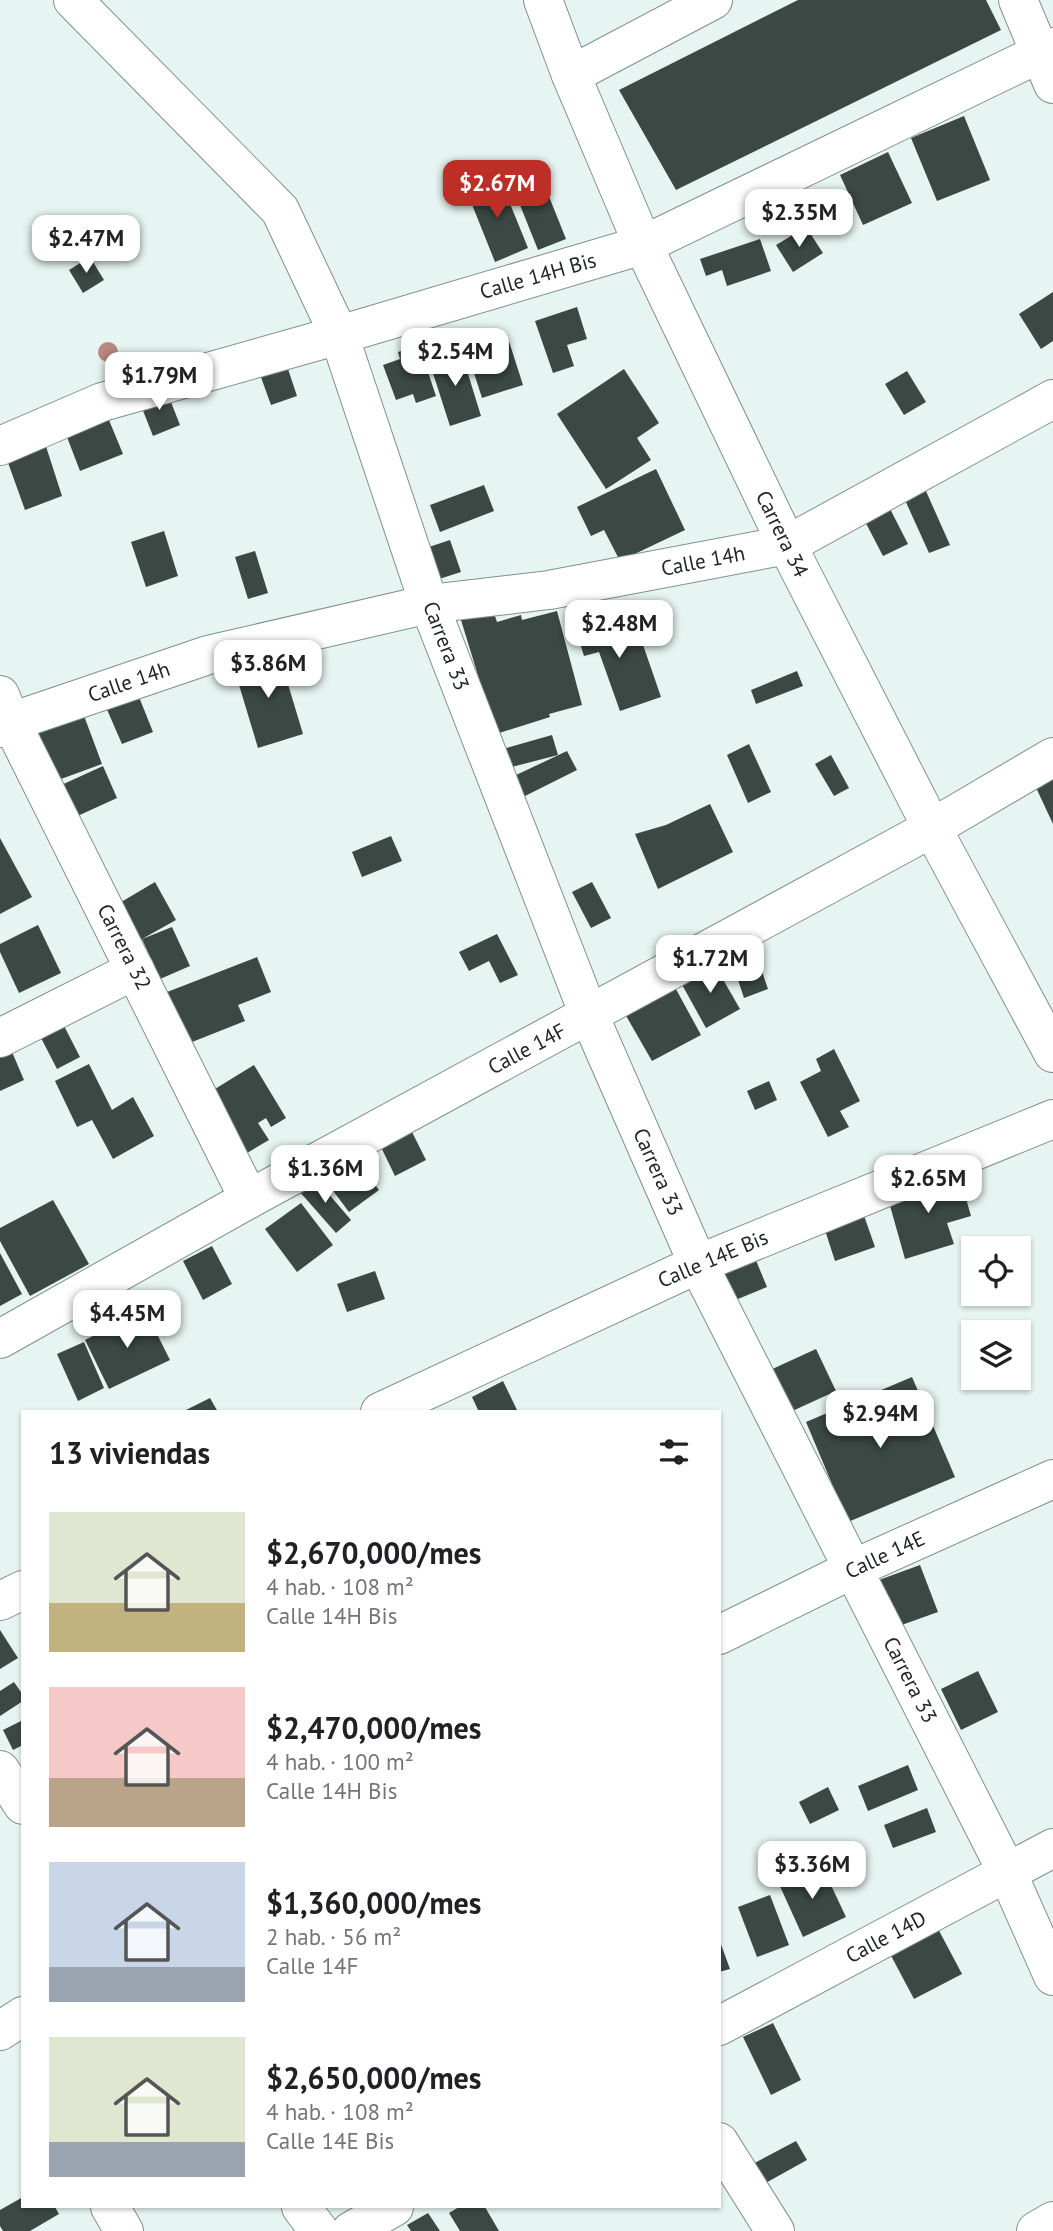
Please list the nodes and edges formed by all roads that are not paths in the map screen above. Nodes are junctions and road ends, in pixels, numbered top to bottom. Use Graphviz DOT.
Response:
graph roads {
  1 [pos="73,0"];
  2 [pos="543,0"];
  3 [pos="713,0"];
  4 [pos="1018,0"];
  5 [pos="1049,62"];
  6 [pos="571,75"];
  7 [pos="643,245"];
  8 [pos="339,335"];
  9 [pos="1053,399"];
  10 [pos="0,446"];
  11 [pos="787,545"];
  12 [pos="429,604"];
  13 [pos="4,715"];
  14 [pos="1053,757"];
  15 [pos="932,828"];
  16 [pos="135,970"];
  17 [pos="589,1015"];
  18 [pos="0,1038"];
  19 [pos="1053,1053"];
  20 [pos="1053,1119"];
  21 [pos="249,1199"];
  22 [pos="698,1264"];
  23 [pos="0,1339"];
  24 [pos="384,1410"];
  25 [pos="1053,1479"];
  26 [pos="853,1569"];
  27 [pos="21,1591"];
  28 [pos="0,1601"];
  29 [pos="721,1634"];
  30 [pos="0,1770"];
  31 [pos="21,1802"];
  32 [pos="1053,1848"];
  33 [pos="1007,1872"];
  34 [pos="1053,1976"];
  35 [pos="721,2025"];
  36 [pos="721,2145"];
  37 [pos="111,2208"];
  38 [pos="302,2208"];
  39 [pos="392,2208"];
  40 [pos="1053,2221"];
  41 [pos="124,2231"];
  42 [pos="319,2231"];
  43 [pos="351,2231"];
  44 [pos="775,2231"];
  45 [pos="1036,2231"];
  1 -- 8 [label="street, Carrera 33"];
  2 -- 6 [label="street, Carrera 34"];
  3 -- 6 [label="street"];
  4 -- 5 [label="street"];
  5 -- 7 [label="street, Calle 14H Bis"];
  6 -- 7 [label="street, Carrera 34"];
  7 -- 8 [label="street, Calle 14H Bis"];
  7 -- 11 [label="street, Carrera 34"];
  8 -- 10 [label="street, Calle 14H Bis"];
  8 -- 12 [label="street, Carrera 33"];
  9 -- 11 [label="street, Calle 14h"];
  11 -- 12 [label="street, Calle 14h"];
  11 -- 15 [label="street, Carrera 34"];
  12 -- 13 [label="street, Calle 14h"];
  12 -- 17 [label="street, Carrera 33"];
  13 -- 16 [label="street, Carrera 32"];
  14 -- 15 [label="street, Calle 14F"];
  15 -- 17 [label="street, Calle 14F"];
  15 -- 19 [label="street, Carrera 34"];
  16 -- 18 [label="street"];
  16 -- 21 [label="street, Carrera 32"];
  17 -- 21 [label="street, Calle 14F"];
  17 -- 22 [label="street, Carrera 33"];
  20 -- 22 [label="street, Calle 14E Bis"];
  21 -- 23 [label="street, Calle 14F"];
  22 -- 24 [label="street, Calle 14E Bis"];
  22 -- 26 [label="street, Carrera 33"];
  25 -- 26 [label="street, Calle 14E"];
  26 -- 29 [label="street, Calle 14E"];
  26 -- 33 [label="street, Carrera 33"];
  27 -- 28 [label="street"];
  30 -- 31 [label="street"];
  32 -- 33 [label="street, Calle 14D"];
  33 -- 34 [label="street, Carrera 33"];
  33 -- 35 [label="street, Calle 14D"];
  36 -- 44 [label="street"];
  37 -- 41 [label="street"];
  38 -- 42 [label="street"];
  39 -- 43 [label="street"];
  40 -- 45 [label="street"];
}
